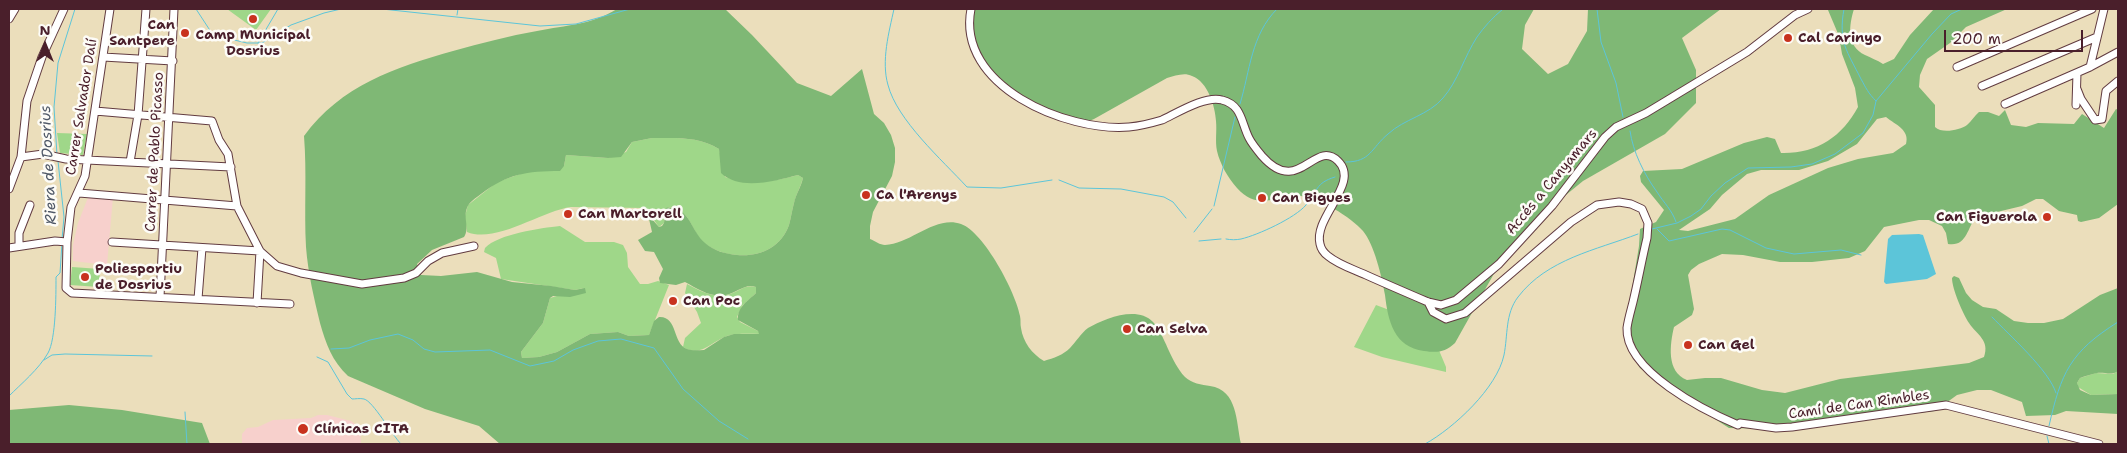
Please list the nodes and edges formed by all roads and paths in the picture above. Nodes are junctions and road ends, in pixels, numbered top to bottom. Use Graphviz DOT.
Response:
graph roads {
  1 [pos="15,9"];
  2 [pos="64,9"];
  3 [pos="110,9"];
  4 [pos="146,9"];
  5 [pos="174,9"];
  6 [pos="971,9"];
  7 [pos="1808,9"];
  8 [pos="2092,9"];
  9 [pos="2104,9"];
  10 [pos="9,19"];
  11 [pos="2097,37"];
  12 [pos="2118,52"];
  13 [pos="103,57"];
  14 [pos="143,59"];
  15 [pos="173,61"];
  16 [pos="1957,67"];
  17 [pos="2090,67"];
  18 [pos="2077,72"];
  19 [pos="2118,81"];
  20 [pos="1982,86"];
  21 [pos="2077,89"];
  22 [pos="2005,104"];
  23 [pos="2076,105"];
  24 [pos="95,111"];
  25 [pos="138,115"];
  26 [pos="170,117"];
  27 [pos="21,157"];
  28 [pos="87,160"];
  29 [pos="130,162"];
  30 [pos="168,164"];
  31 [pos="231,167"];
  32 [pos="9,189"];
  33 [pos="79,193"];
  34 [pos="165,200"];
  35 [pos="30,205"];
  36 [pos="237,206"];
  37 [pos="66,242"];
  38 [pos="112,242"];
  39 [pos="19,246"];
  40 [pos="162,246"];
  41 [pos="474,246"];
  42 [pos="9,248"];
  43 [pos="202,248"];
  44 [pos="260,252"];
  45 [pos="160,297"];
  46 [pos="198,299"];
  47 [pos="1428,302"];
  48 [pos="257,303"];
  49 [pos="290,304"];
  50 [pos="2099,444"];
  1 -- 10 [label="street"];
  2 -- 27 [label="street"];
  3 -- 13 [label="street, Carrer Salvador Dalí"];
  4 -- 14 [label="street"];
  5 -- 15 [label="street, Carrer de Pablo Picasso"];
  6 -- 47 [label="street, Accés a Canyamars"];
  7 -- 47 [label="street, Accés a Canyamars"];
  8 -- 16 [label="street"];
  9 -- 11 [label="street"];
  11 -- 17 [label="street"];
  11 -- 20 [label="street"];
  12 -- 17 [label="street"];
  13 -- 14 [label="street"];
  13 -- 24 [label="street, Carrer Salvador Dalí"];
  14 -- 15 [label="street"];
  14 -- 25 [label="street"];
  15 -- 26 [label="street, Carrer de Pablo Picasso"];
  17 -- 18 [label="street"];
  18 -- 21 [label="street"];
  18 -- 22 [label="street"];
  19 -- 21 [label="street"];
  21 -- 23 [label="street"];
  24 -- 25 [label="street"];
  24 -- 28 [label="street, Carrer Salvador Dalí"];
  25 -- 26 [label="street"];
  25 -- 29 [label="street"];
  26 -- 30 [label="street, Carrer de Pablo Picasso"];
  26 -- 31 [label="street"];
  27 -- 28 [label="street"];
  27 -- 32 [label="street"];
  28 -- 29 [label="street"];
  28 -- 33 [label="street, Carrer Salvador Dalí"];
  29 -- 30 [label="street"];
  30 -- 31 [label="street"];
  30 -- 34 [label="street, Carrer de Pablo Picasso"];
  31 -- 36 [label="street"];
  33 -- 34 [label="street"];
  33 -- 37 [label="street, Carrer Salvador Dalí"];
  34 -- 36 [label="street"];
  34 -- 40 [label="street, Carrer de Pablo Picasso"];
  35 -- 39 [label="street"];
  36 -- 44 [label="street"];
  37 -- 39 [label="street"];
  37 -- 45 [label="street, Carrer Salvador Dalí"];
  38 -- 40 [label="street"];
  39 -- 42 [label="street"];
  40 -- 43 [label="street"];
  40 -- 45 [label="street, Carrer de Pablo Picasso"];
  41 -- 44 [label="street"];
  43 -- 44 [label="street"];
  43 -- 46 [label="street"];
  44 -- 48 [label="street"];
  45 -- 46 [label="street"];
  46 -- 48 [label="street"];
  47 -- 50 [label="street, Camí de Can Rimbles"];
  48 -- 49 [label="street"];
}
